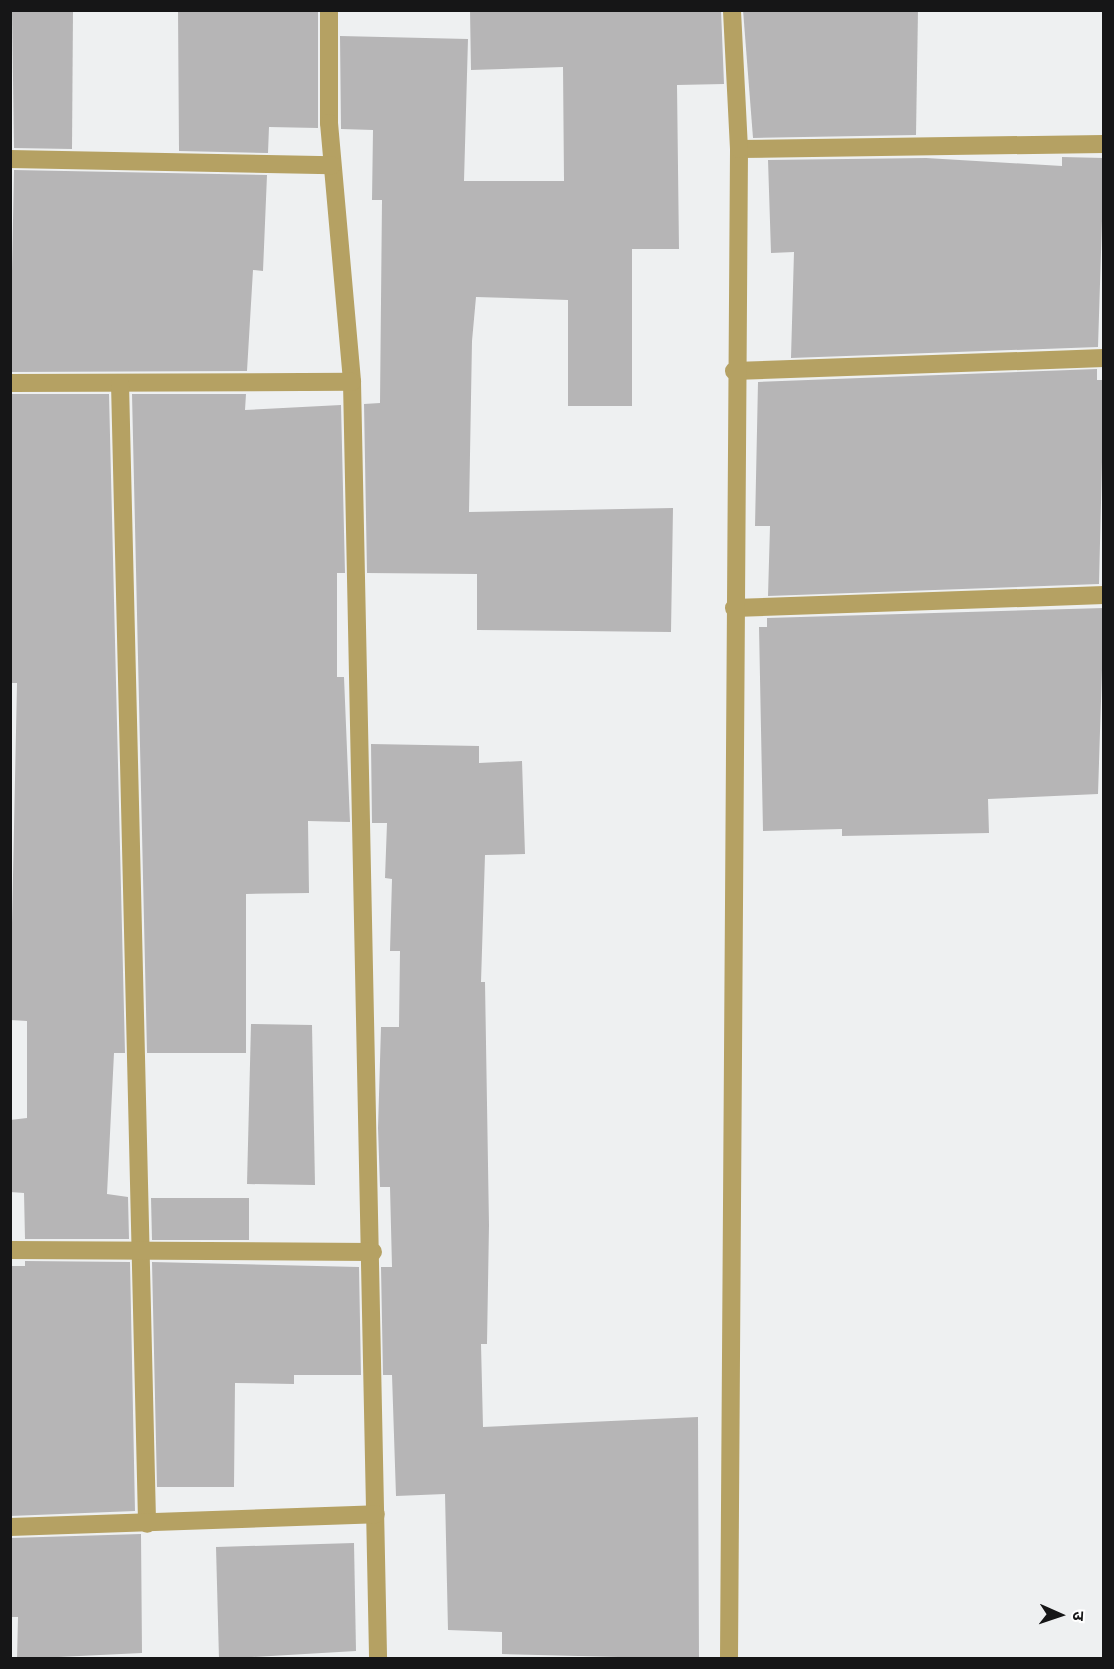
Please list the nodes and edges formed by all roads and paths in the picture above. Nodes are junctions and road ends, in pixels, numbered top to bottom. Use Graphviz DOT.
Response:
graph roads {
  1 [pos="329,10"];
  2 [pos="732,10"];
  3 [pos="1104,144"];
  4 [pos="739,149"];
  5 [pos="10,159"];
  6 [pos="332,165"];
  7 [pos="1104,358"];
  8 [pos="734,371"];
  9 [pos="352,382"];
  10 [pos="10,383"];
  11 [pos="120,383"];
  12 [pos="1104,595"];
  13 [pos="734,608"];
  14 [pos="10,1250"];
  15 [pos="139,1251"];
  16 [pos="373,1252"];
  17 [pos="376,1514"];
  18 [pos="147,1524"];
  19 [pos="10,1527"];
  20 [pos="378,1659"];
  21 [pos="729,1659"];
  1 -- 6 [label="street"];
  2 -- 4 [label="street"];
  3 -- 4 [label="street"];
  4 -- 8 [label="street"];
  5 -- 6 [label="street"];
  6 -- 9 [label="street"];
  7 -- 8 [label="street"];
  8 -- 13 [label="street"];
  9 -- 11 [label="street"];
  9 -- 16 [label="street"];
  10 -- 11 [label="street"];
  11 -- 15 [label="street"];
  12 -- 13 [label="street"];
  13 -- 21 [label="street"];
  14 -- 15 [label="street"];
  15 -- 16 [label="street"];
  15 -- 18 [label="street"];
  16 -- 17 [label="street"];
  17 -- 18 [label="street"];
  17 -- 20 [label="street"];
  18 -- 19 [label="street"];
}
